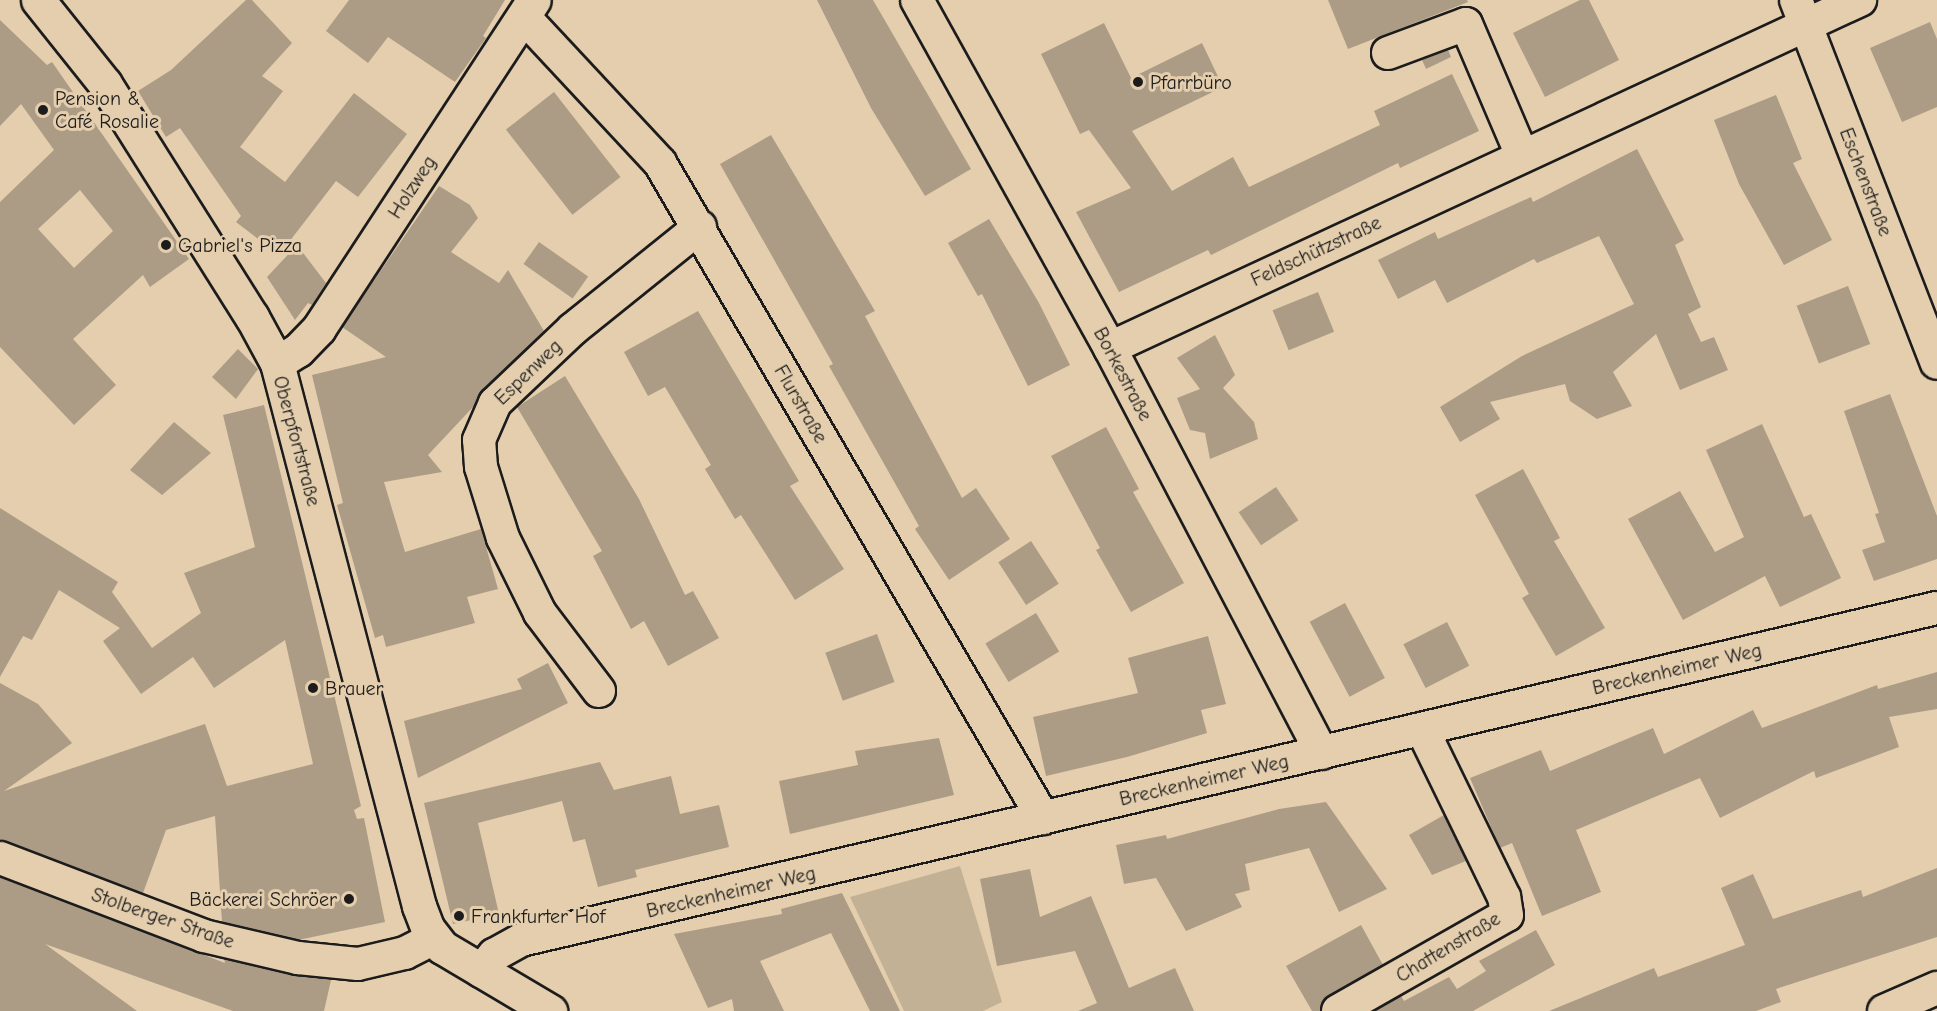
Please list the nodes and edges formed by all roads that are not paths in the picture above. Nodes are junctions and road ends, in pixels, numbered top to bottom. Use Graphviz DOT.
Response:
graph roads {
  1 [pos="38,0"];
  2 [pos="917,0"];
  3 [pos="1860,0"];
  4 [pos="529,9"];
  5 [pos="1800,13"];
  6 [pos="1388,54"];
  7 [pos="1522,155"];
  8 [pos="700,227"];
  9 [pos="1110,348"];
  10 [pos="277,363"];
  11 [pos="1937,363"];
  12 [pos="1937,608"];
  13 [pos="599,691"];
  14 [pos="1422,729"];
  15 [pos="1322,753"];
  16 [pos="1042,818"];
  17 [pos="0,858"];
  18 [pos="434,938"];
  19 [pos="481,970"];
  20 [pos="1937,988"];
  21 [pos="550,1011"];
  22 [pos="1338,1011"];
  23 [pos="1884,1011"];
  1 -- 10 [label="main road, Oberpfortstraße"];
  2 -- 9 [label="street, Borkestraße"];
  3 -- 5 [label="street, Feldschützstraße"];
  4 -- 8 [label="street, Flurstraße"];
  4 -- 10 [label="main road, Holzweg"];
  5 -- 7 [label="street, Feldschützstraße"];
  5 -- 11 [label="street, Eschenstraße"];
  6 -- 7 [label="street"];
  7 -- 9 [label="street, Feldschützstraße"];
  8 -- 13 [label="street, Espenweg"];
  8 -- 16 [label="street, Flurstraße"];
  9 -- 15 [label="street, Borkestraße"];
  10 -- 18 [label="main road, Oberpfortstraße"];
  12 -- 14 [label="street, Breckenheimer Weg"];
  14 -- 15 [label="street, Breckenheimer Weg"];
  14 -- 22 [label="street, Chattenstraße"];
  15 -- 16 [label="street, Breckenheimer Weg"];
  16 -- 19 [label="street, Breckenheimer Weg"];
  17 -- 18 [label="street, Stolberger Straße"];
  18 -- 19 [label="main road"];
  19 -- 21 [label="main road"];
  20 -- 23 [label="street"];
}
